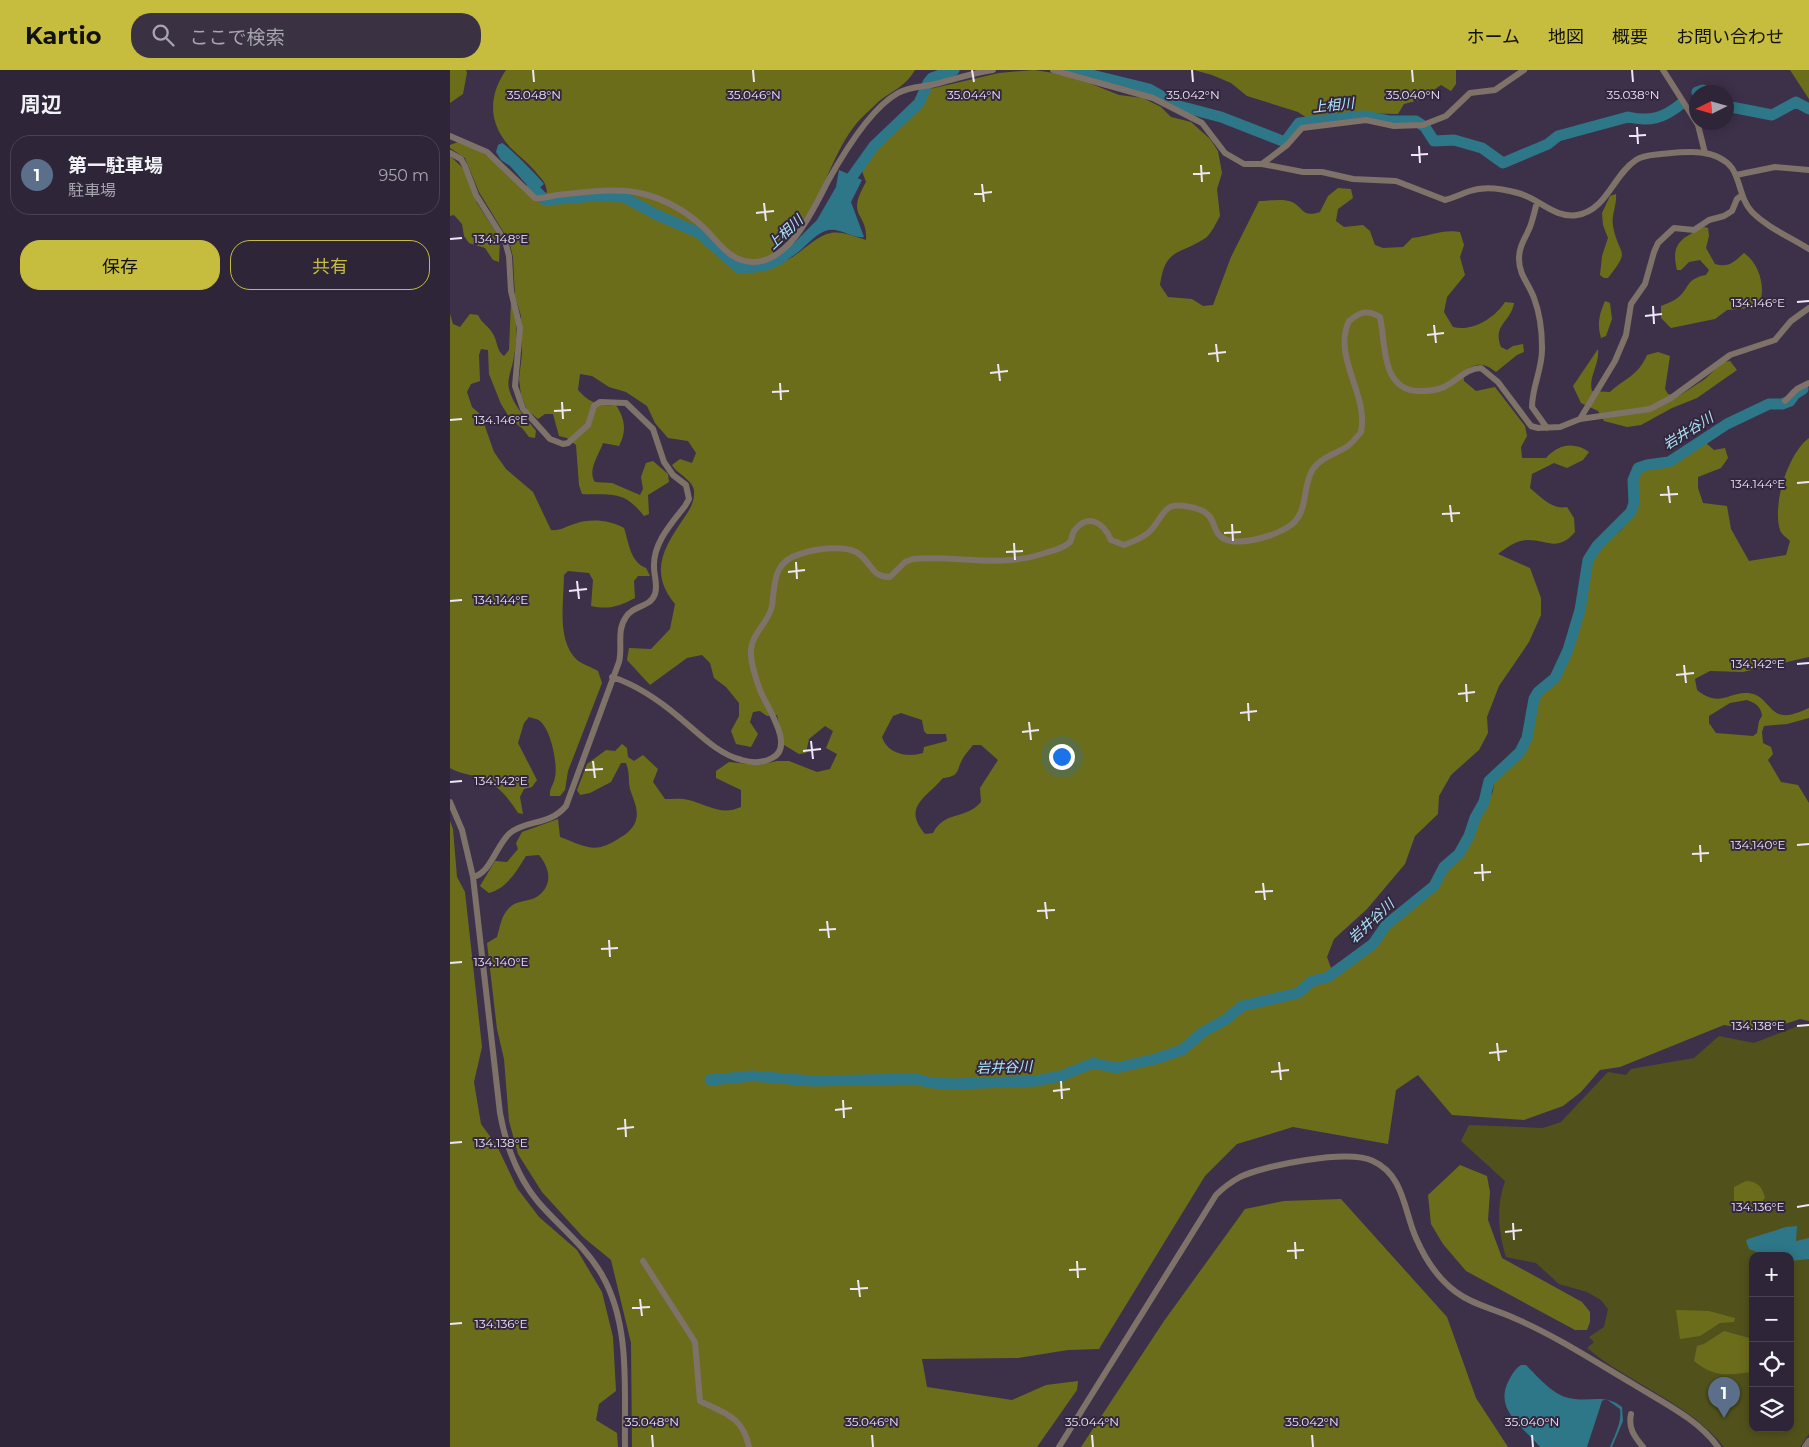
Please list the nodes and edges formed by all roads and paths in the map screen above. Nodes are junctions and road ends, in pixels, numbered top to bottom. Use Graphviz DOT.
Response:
graph roads {
  1 [pos="993,70"];
  2 [pos="1054,70"];
  3 [pos="1524,70"];
  4 [pos="1663,70"];
  5 [pos="450,136"];
  6 [pos="450,152"];
  7 [pos="1705,153"];
  8 [pos="1262,164"];
  9 [pos="1809,170"];
  10 [pos="1736,175"];
  11 [pos="1741,196"];
  12 [pos="1537,202"];
  13 [pos="1809,249"];
  14 [pos="1809,308"];
  15 [pos="1809,383"];
  16 [pos="1786,401"];
  17 [pos="1580,419"];
  18 [pos="1547,428"];
  19 [pos="612,677"];
  20 [pos="450,802"];
  21 [pos="473,877"];
  22 [pos="643,1261"];
  23 [pos="1631,1414"];
  24 [pos="1809,1441"];
  25 [pos="625,1447"];
  26 [pos="749,1447"];
  27 [pos="1059,1447"];
  28 [pos="1643,1447"];
  29 [pos="1718,1447"];
  30 [pos="1805,1447"];
  1 -- 5 [label="street"];
  2 -- 8 [label="street"];
  3 -- 8 [label="street"];
  4 -- 7 [label="street"];
  6 -- 19 [label="street"];
  7 -- 10 [label="street"];
  7 -- 12 [label="street"];
  8 -- 12 [label="street"];
  9 -- 10 [label="street"];
  10 -- 11 [label="street"];
  11 -- 13 [label="street"];
  11 -- 17 [label="street"];
  12 -- 18 [label="street"];
  14 -- 17 [label="street"];
  15 -- 16 [label="street"];
  17 -- 18 [label="street"];
  18 -- 19 [label="street"];
  19 -- 21 [label="street"];
  20 -- 21 [label="street"];
  21 -- 25 [label="street"];
  22 -- 26 [label="street"];
  23 -- 28 [label="street"];
  24 -- 30 [label="street"];
  27 -- 29 [label="street"];
}
